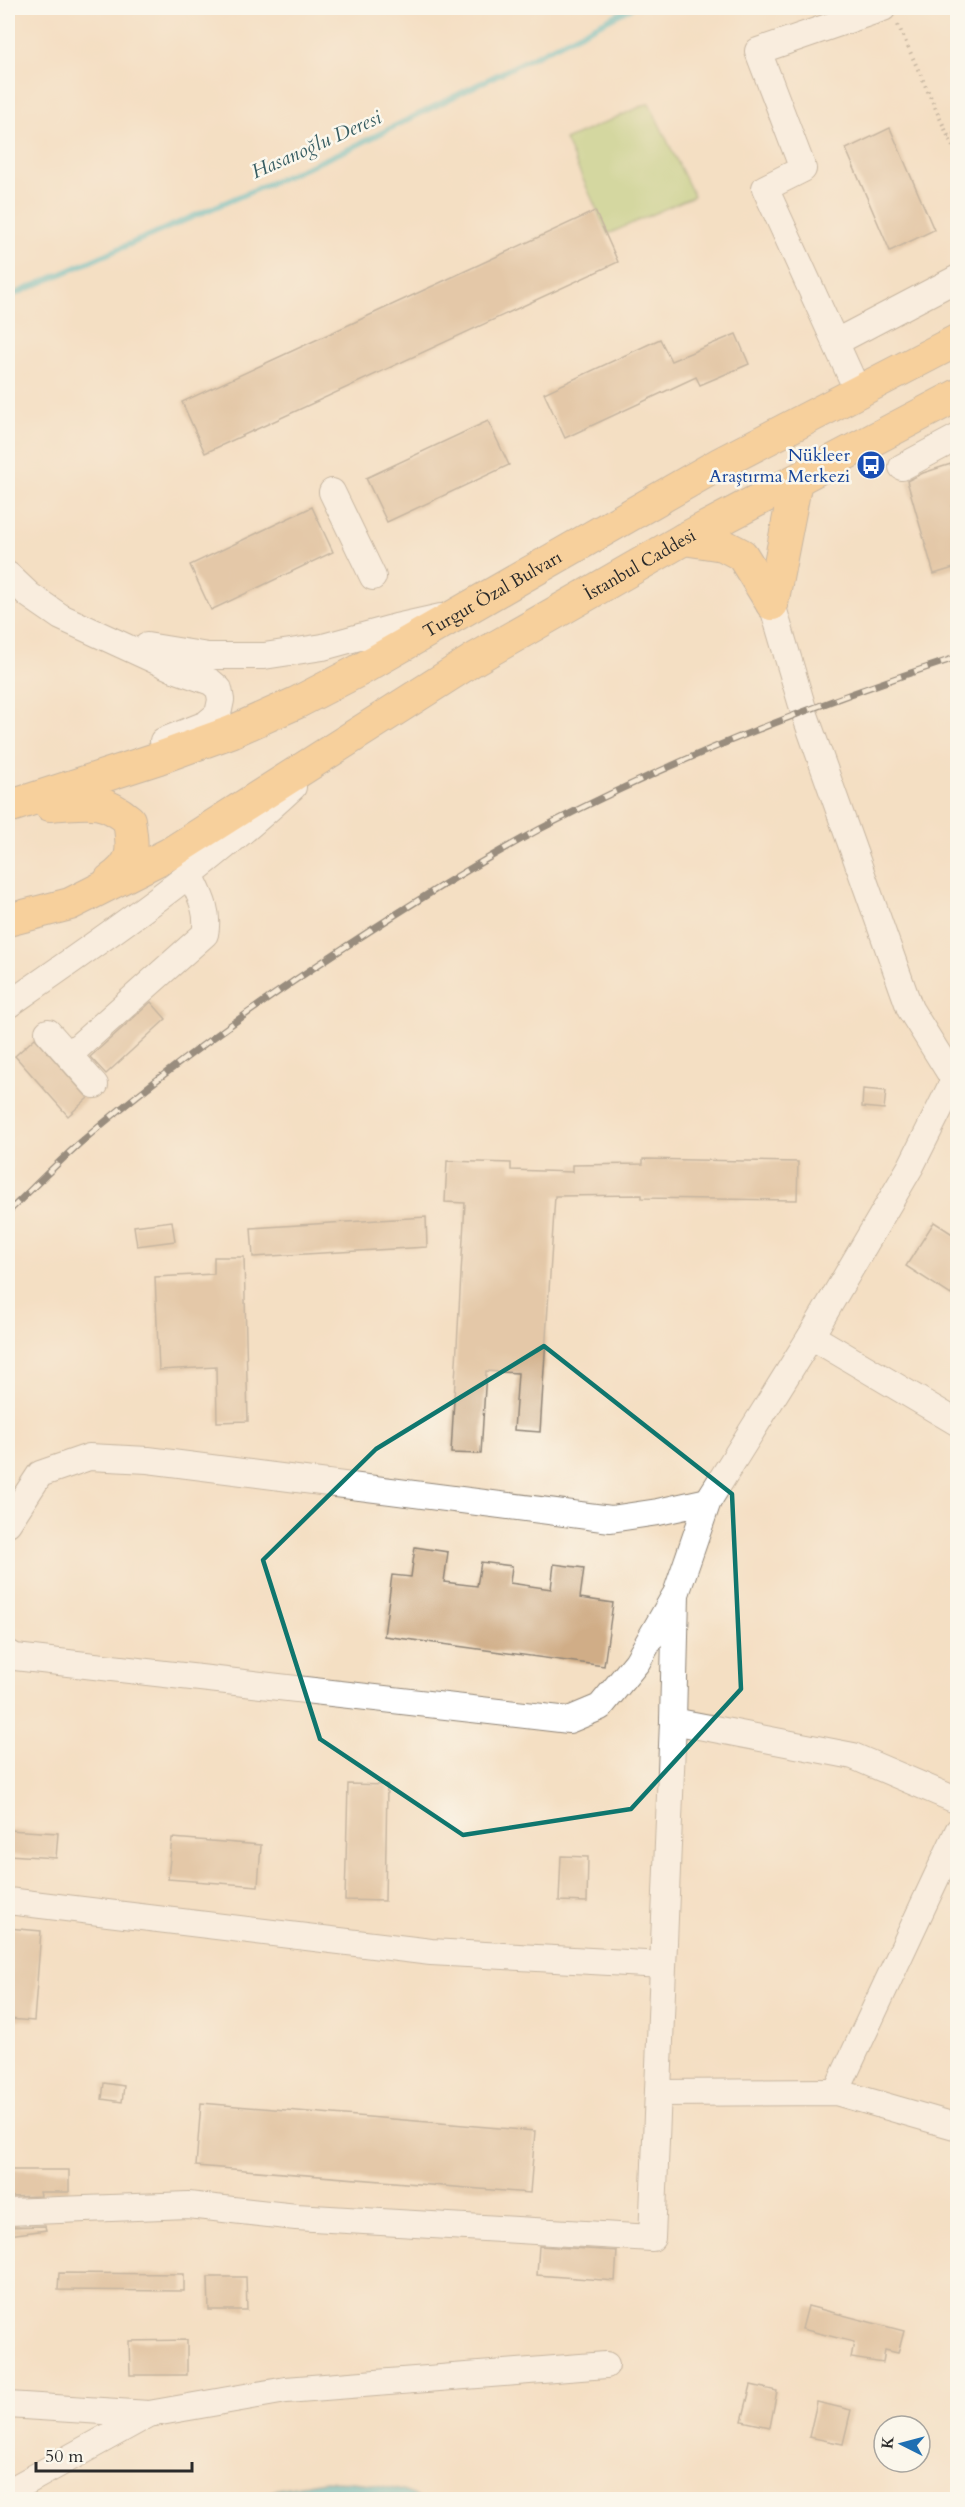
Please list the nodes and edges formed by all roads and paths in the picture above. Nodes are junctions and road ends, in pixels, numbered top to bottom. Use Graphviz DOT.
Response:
graph roads {
  1 [pos="889,13"];
  2 [pos="957,132"];
  3 [pos="948,137"];
  4 [pos="957,158"];
  5 [pos="957,278"];
  6 [pos="957,340"];
  7 [pos="836,342"];
  8 [pos="858,392"];
  9 [pos="957,395"];
  10 [pos="956,441"];
  11 [pos="902,467"];
  12 [pos="796,481"];
  13 [pos="332,492"];
  14 [pos="684,539"];
  15 [pos="8,575"];
  16 [pos="373,577"];
  17 [pos="772,604"];
  18 [pos="453,615"];
  19 [pos="108,637"];
  20 [pos="330,752"];
  21 [pos="107,775"];
  22 [pos="8,807"];
  23 [pos="190,874"];
  24 [pos="70,904"];
  25 [pos="8,920"];
  26 [pos="8,1005"];
  27 [pos="48,1032"];
  28 [pos="69,1055"];
  29 [pos="955,1084"];
  30 [pos="95,1085"];
  31 [pos="811,1336"];
  32 [pos="957,1424"];
  33 [pos="708,1501"];
  34 [pos="8,1523"];
  35 [pos="676,1594"];
  36 [pos="10,1657"];
  37 [pos="673,1721"];
  38 [pos="957,1801"];
  39 [pos="957,1831"];
  40 [pos="8,1901"];
  41 [pos="663,1965"];
  42 [pos="836,2092"];
  43 [pos="658,2093"];
  44 [pos="957,2127"];
  45 [pos="8,2212"];
  46 [pos="606,2365"];
  47 [pos="8,2405"];
  48 [pos="149,2414"];
  49 [pos="8,2492"];
  1 -- 3 [label="path"];
  1 -- 7 [label="street"];
  2 -- 3 [label="path"];
  3 -- 4 [label="path"];
  5 -- 7 [label="street"];
  6 -- 8 [label="main road, Turgut Özal Bulvarı"];
  7 -- 8 [label="street"];
  8 -- 18 [label="main road, Turgut Özal Bulvarı"];
  9 -- 12 [label="main road, İstanbul Caddesi"];
  10 -- 11 [label="street"];
  12 -- 14 [label="main road, İstanbul Caddesi"];
  12 -- 17 [label="main road"];
  13 -- 16 [label="street"];
  14 -- 17 [label="main road"];
  14 -- 20 [label="main road, İstanbul Caddesi"];
  15 -- 19 [label="street"];
  17 -- 29 [label="street"];
  18 -- 19 [label="street"];
  18 -- 21 [label="main road, Turgut Özal Bulvarı"];
  19 -- 21 [label="street"];
  20 -- 23 [label="street"];
  20 -- 24 [label="main road"];
  21 -- 22 [label="main road, Turgut Özal Bulvarı"];
  22 -- 24 [label="main road"];
  23 -- 26 [label="street"];
  23 -- 28 [label="street"];
  24 -- 25 [label="main road"];
  27 -- 28 [label="street"];
  28 -- 30 [label="street"];
  29 -- 31 [label="street"];
  31 -- 32 [label="street"];
  31 -- 33 [label="street"];
  33 -- 34 [label="street"];
  33 -- 35 [label="street"];
  35 -- 36 [label="street"];
  35 -- 37 [label="street"];
  37 -- 38 [label="street"];
  37 -- 41 [label="street"];
  39 -- 42 [label="street"];
  40 -- 41 [label="street"];
  41 -- 43 [label="street"];
  42 -- 43 [label="street"];
  42 -- 44 [label="street"];
  43 -- 45 [label="street"];
  46 -- 48 [label="street"];
  47 -- 48 [label="street"];
  48 -- 49 [label="street"];
}
